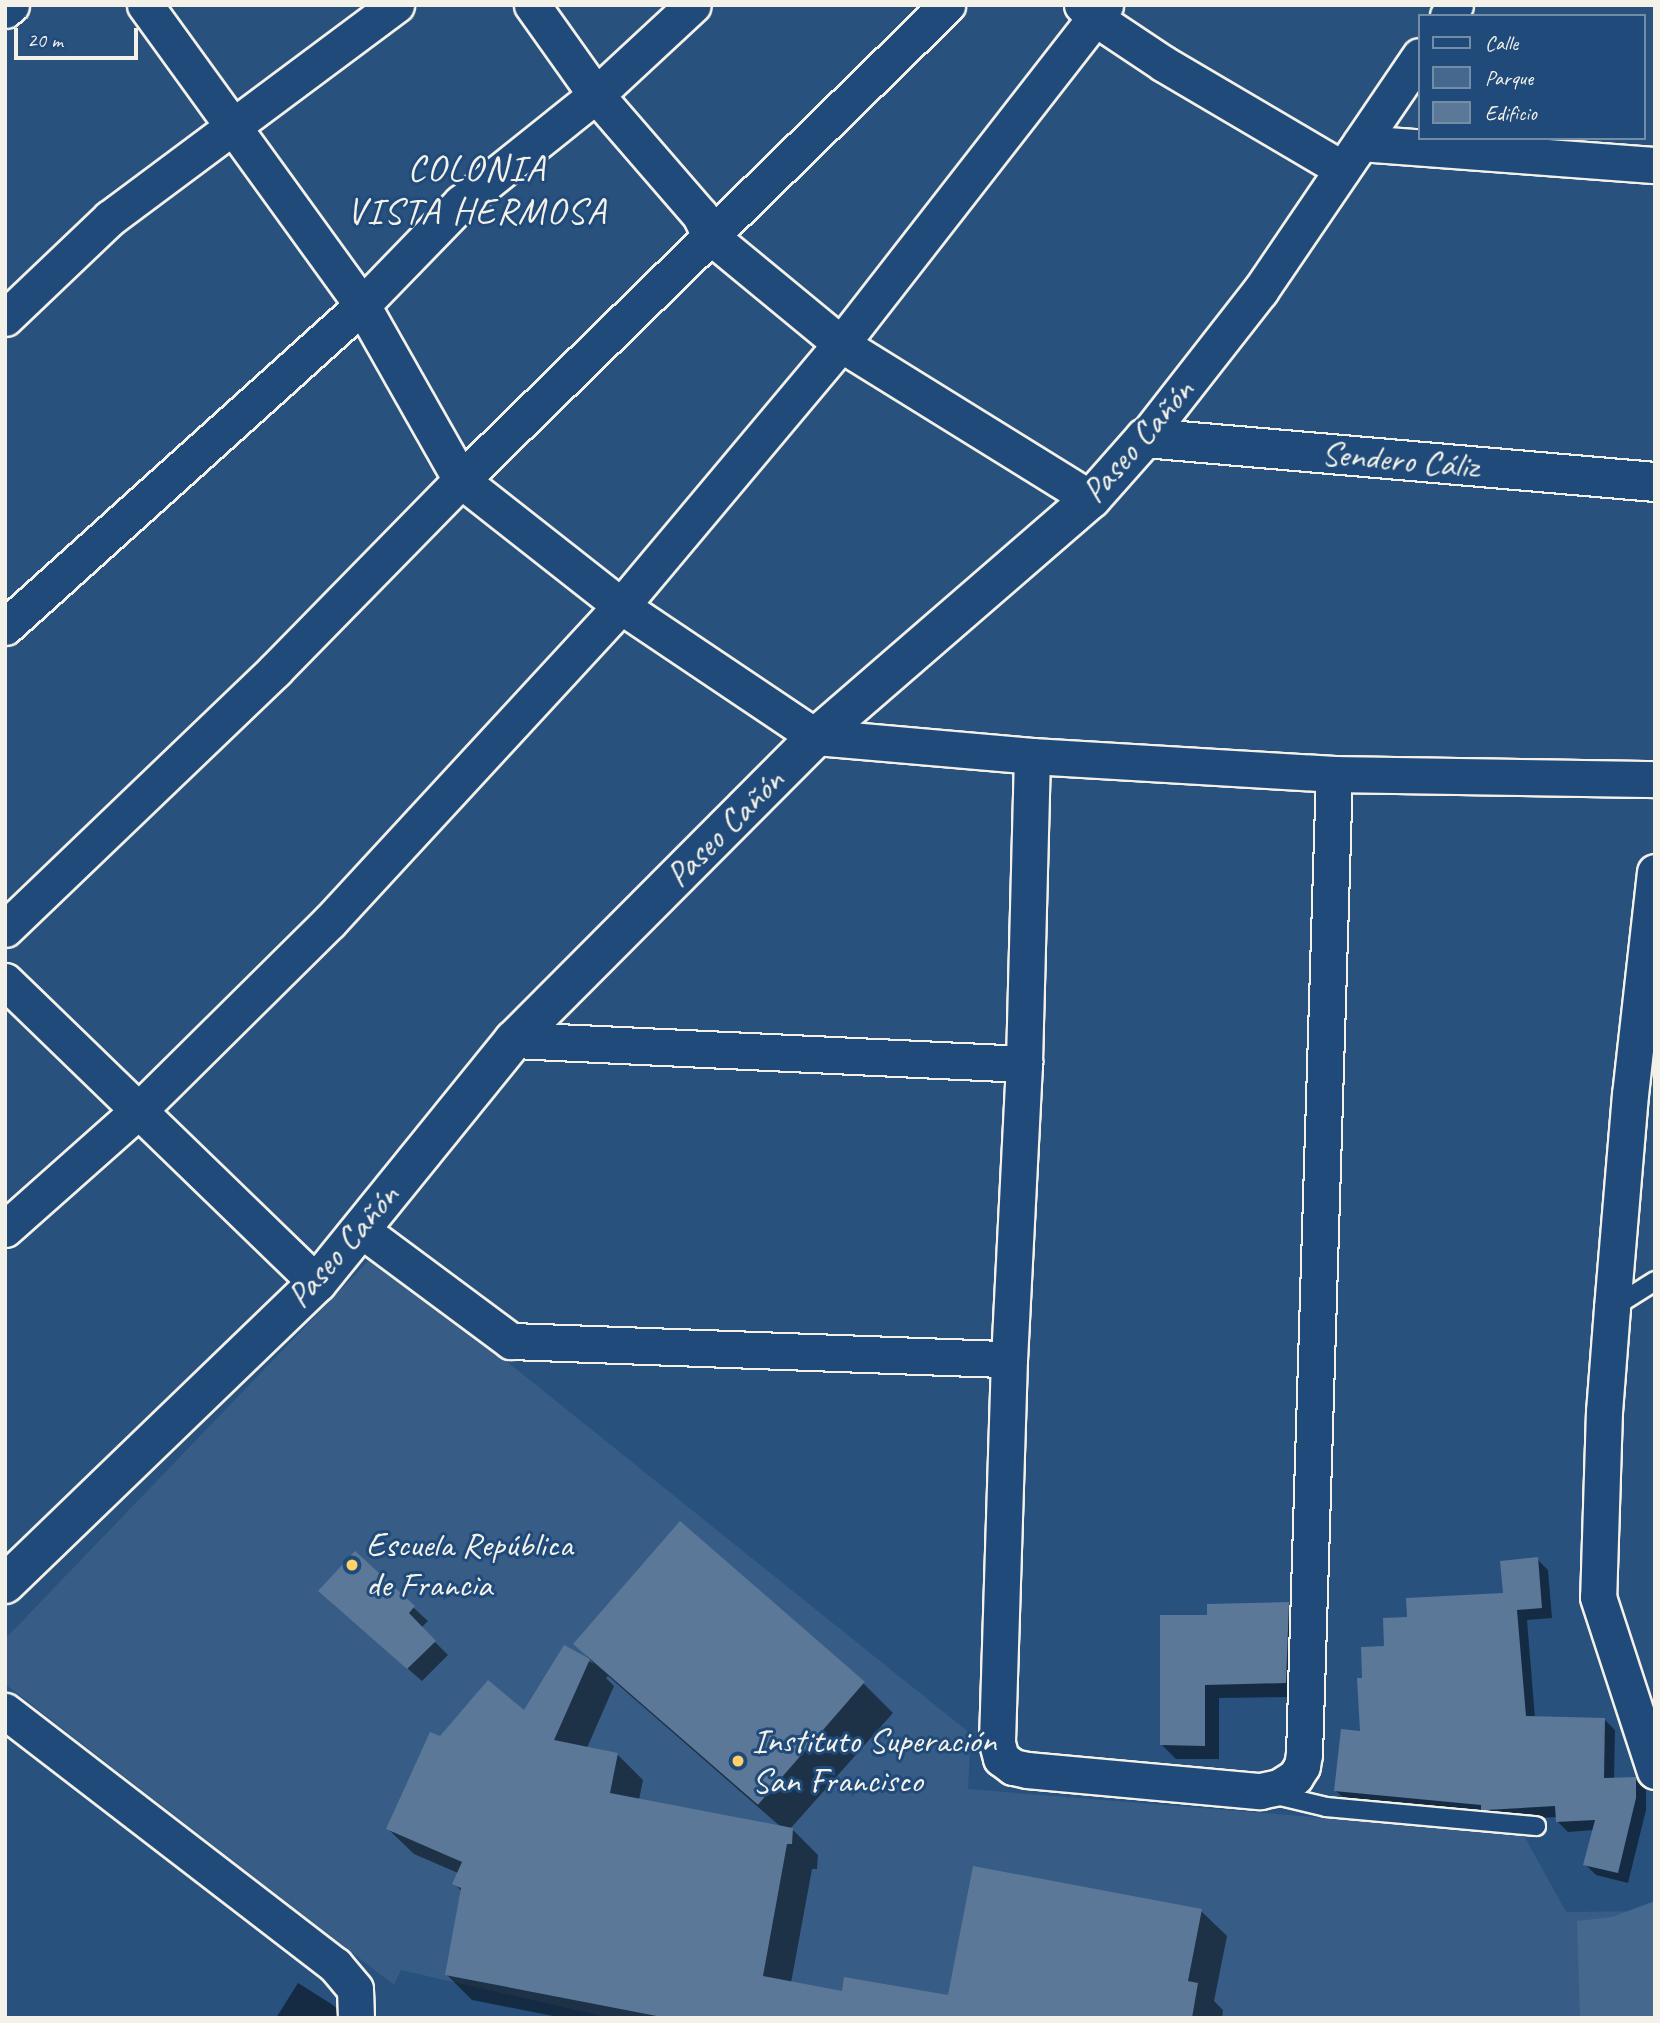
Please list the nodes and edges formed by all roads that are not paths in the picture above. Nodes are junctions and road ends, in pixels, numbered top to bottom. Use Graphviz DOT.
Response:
graph roads {
  1 [pos="11,5"];
  2 [pos="145,5"];
  3 [pos="396,5"];
  4 [pos="531,5"];
  5 [pos="693,5"];
  6 [pos="947,5"];
  7 [pos="5,10"];
  8 [pos="1094,10"];
  9 [pos="1418,59"];
  10 [pos="596,94"];
  11 [pos="232,128"];
  12 [pos="1351,156"];
  13 [pos="1655,165"];
  14 [pos="710,236"];
  15 [pos="362,305"];
  16 [pos="5,318"];
  17 [pos="841,344"];
  18 [pos="1145,438"];
  19 [pos="461,480"];
  20 [pos="1655,482"];
  21 [pos="1091,499"];
  22 [pos="621,606"];
  23 [pos="5,627"];
  24 [pos="816,737"];
  25 [pos="1032,756"];
  26 [pos="1334,774"];
  27 [pos="1655,779"];
  28 [pos="1655,872"];
  29 [pos="5,929"];
  30 [pos="5,981"];
  31 [pos="514,1040"];
  32 [pos="1024,1064"];
  33 [pos="1642,1094"];
  34 [pos="139,1110"];
  35 [pos="5,1229"];
  36 [pos="360,1229"];
  37 [pos="1655,1281"];
  38 [pos="317,1283"];
  39 [pos="1612,1308"];
  40 [pos="1009,1359"];
  41 [pos="5,1584"];
  42 [pos="5,1711"];
  43 [pos="1655,1770"];
  44 [pos="1260,1791"];
  45 [pos="1536,1826"];
  46 [pos="356,2018"];
  1 -- 7 [label="street"];
  2 -- 11 [label="street"];
  3 -- 11 [label="street"];
  4 -- 10 [label="street"];
  5 -- 10 [label="street"];
  6 -- 14 [label="street"];
  8 -- 12 [label="street"];
  8 -- 17 [label="street"];
  9 -- 12 [label="street, Paseo Cañón"];
  10 -- 14 [label="street"];
  10 -- 15 [label="street"];
  11 -- 15 [label="street"];
  11 -- 16 [label="street"];
  12 -- 13 [label="street"];
  12 -- 18 [label="street, Paseo Cañón"];
  14 -- 17 [label="street"];
  14 -- 19 [label="street"];
  15 -- 19 [label="street"];
  15 -- 23 [label="street"];
  17 -- 21 [label="street"];
  17 -- 22 [label="street"];
  18 -- 20 [label="street, Sendero Cáliz"];
  18 -- 21 [label="street, Paseo Cañón"];
  19 -- 22 [label="street"];
  19 -- 29 [label="street"];
  21 -- 24 [label="street, Paseo Cañón"];
  22 -- 24 [label="street"];
  22 -- 34 [label="street"];
  24 -- 25 [label="street"];
  24 -- 31 [label="street, Paseo Cañón"];
  25 -- 26 [label="street"];
  25 -- 32 [label="street"];
  26 -- 27 [label="street"];
  26 -- 44 [label="street"];
  28 -- 33 [label="street"];
  30 -- 34 [label="street"];
  31 -- 32 [label="street"];
  31 -- 36 [label="street, Paseo Cañón"];
  32 -- 40 [label="street"];
  33 -- 39 [label="street"];
  34 -- 35 [label="street"];
  34 -- 38 [label="street"];
  36 -- 38 [label="street, Paseo Cañón"];
  36 -- 40 [label="street"];
  37 -- 39 [label="lane"];
  38 -- 41 [label="street, Paseo Cañón"];
  39 -- 43 [label="street"];
  40 -- 44 [label="street"];
  42 -- 46 [label="street"];
  44 -- 45 [label="lane"];
}
